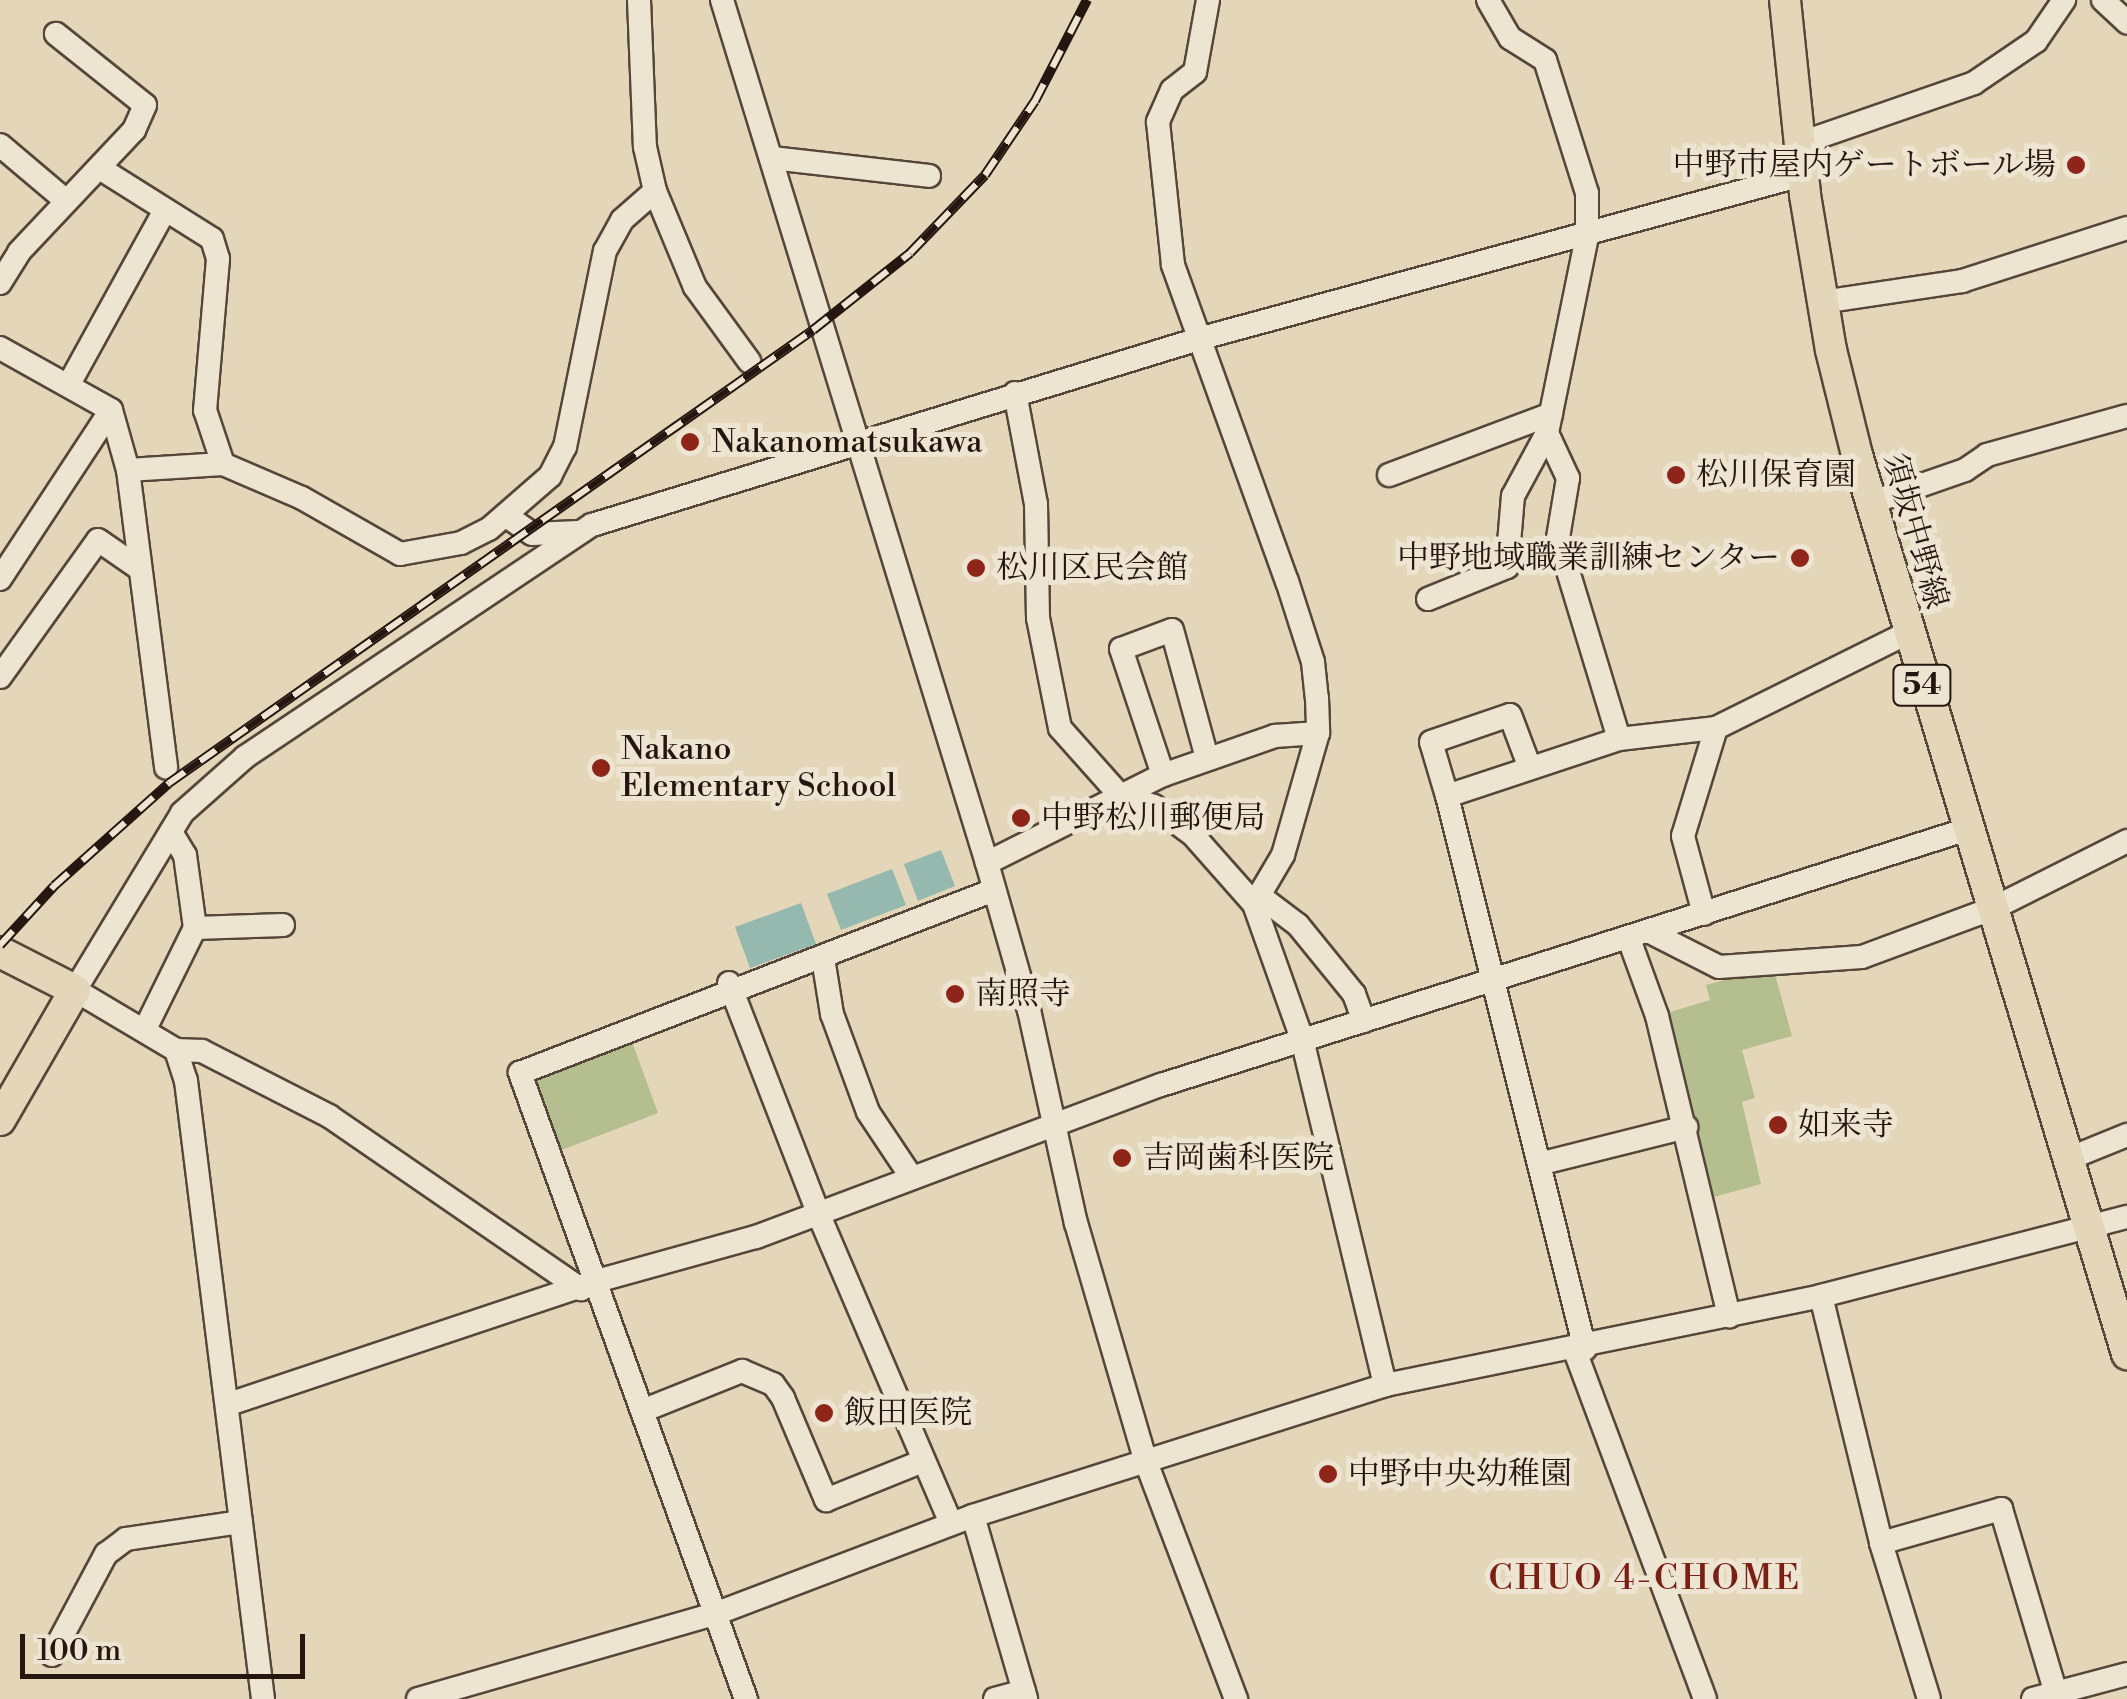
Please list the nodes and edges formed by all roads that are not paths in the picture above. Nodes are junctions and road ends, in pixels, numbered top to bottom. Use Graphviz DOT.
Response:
graph roads {
  1 [pos="639,0"];
  2 [pos="722,0"];
  3 [pos="1208,0"];
  4 [pos="1488,0"];
  5 [pos="1785,0"];
  6 [pos="2064,0"];
  7 [pos="2103,0"];
  8 [pos="2127,22"];
  9 [pos="56,34"];
  10 [pos="1798,144"];
  11 [pos="0,145"];
  12 [pos="772,158"];
  13 [pos="101,170"];
  14 [pos="1802,175"];
  15 [pos="929,176"];
  16 [pos="655,191"];
  17 [pos="65,200"];
  18 [pos="165,210"];
  19 [pos="2127,228"];
  20 [pos="1588,236"];
  21 [pos="0,282"];
  22 [pos="1822,302"];
  23 [pos="1202,338"];
  24 [pos="0,348"];
  25 [pos="750,361"];
  26 [pos="68,384"];
  27 [pos="1016,393"];
  28 [pos="110,410"];
  29 [pos="2127,416"];
  30 [pos="1549,424"];
  31 [pos="856,442"];
  32 [pos="223,464"];
  33 [pos="128,470"];
  34 [pos="1389,475"];
  35 [pos="1870,503"];
  36 [pos="508,516"];
  37 [pos="579,532"];
  38 [pos="140,569"];
  39 [pos="0,579"];
  40 [pos="1428,599"];
  41 [pos="1907,634"];
  42 [pos="0,676"];
  43 [pos="1716,728"];
  44 [pos="1318,733"];
  45 [pos="1619,740"];
  46 [pos="1207,758"];
  47 [pos="166,768"];
  48 [pos="1530,768"];
  49 [pos="1163,775"];
  50 [pos="1118,793"];
  51 [pos="1447,796"];
  52 [pos="1965,830"];
  53 [pos="171,832"];
  54 [pos="2127,841"];
  55 [pos="987,863"];
  56 [pos="994,890"];
  57 [pos="1257,901"];
  58 [pos="1994,908"];
  59 [pos="1704,914"];
  60 [pos="283,925"];
  61 [pos="194,928"];
  62 [pos="1639,935"];
  63 [pos="0,952"];
  64 [pos="823,958"];
  65 [pos="1496,980"];
  66 [pos="732,989"];
  67 [pos="74,990"];
  68 [pos="1364,1021"];
  69 [pos="146,1028"];
  70 [pos="1302,1039"];
  71 [pos="176,1050"];
  72 [pos="0,1120"];
  73 [pos="1050,1126"];
  74 [pos="1686,1127"];
  75 [pos="2127,1135"];
  76 [pos="2068,1159"];
  77 [pos="1539,1164"];
  78 [pos="912,1178"];
  79 [pos="818,1213"];
  80 [pos="2125,1222"];
  81 [pos="2088,1230"];
  82 [pos="589,1285"];
  83 [pos="1821,1296"];
  84 [pos="1729,1316"];
  85 [pos="1580,1350"];
  86 [pos="2127,1354"];
  87 [pos="1385,1385"];
  88 [pos="229,1404"];
  89 [pos="642,1411"];
  90 [pos="923,1461"];
  91 [pos="1146,1462"];
  92 [pos="962,1520"];
  93 [pos="241,1522"];
  94 [pos="1880,1543"];
  95 [pos="714,1614"];
  96 [pos="52,1654"];
  97 [pos="2127,1674"];
  98 [pos="1025,1695"];
  99 [pos="2044,1696"];
  100 [pos="263,1699"];
  101 [pos="418,1699"];
  102 [pos="746,1699"];
  103 [pos="995,1699"];
  104 [pos="1236,1699"];
  105 [pos="1704,1699"];
  106 [pos="1929,1699"];
  1 -- 16 [label="street"];
  2 -- 12 [label="street"];
  3 -- 23 [label="street"];
  4 -- 20 [label="street"];
  5 -- 10 [label="main road, 須坂中野線 / 54"];
  6 -- 10 [label="street"];
  7 -- 8 [label="street"];
  9 -- 13 [label="street"];
  10 -- 14 [label="main road, 須坂中野線 / 54"];
  11 -- 17 [label="street"];
  12 -- 15 [label="street"];
  12 -- 31 [label="street"];
  13 -- 17 [label="street"];
  13 -- 18 [label="street"];
  14 -- 20 [label="street"];
  14 -- 22 [label="main road, 須坂中野線 / 54"];
  16 -- 25 [label="street"];
  16 -- 36 [label="street"];
  17 -- 21 [label="street"];
  18 -- 26 [label="street"];
  18 -- 32 [label="street"];
  19 -- 22 [label="street"];
  20 -- 23 [label="street"];
  20 -- 30 [label="street"];
  22 -- 35 [label="main road, 須坂中野線 / 54"];
  23 -- 27 [label="street"];
  23 -- 44 [label="street"];
  24 -- 26 [label="street"];
  26 -- 28 [label="street"];
  27 -- 31 [label="street"];
  27 -- 50 [label="street"];
  28 -- 33 [label="street"];
  28 -- 39 [label="street"];
  29 -- 35 [label="street"];
  30 -- 34 [label="street"];
  30 -- 40 [label="street"];
  30 -- 45 [label="street"];
  31 -- 37 [label="street"];
  31 -- 55 [label="street"];
  32 -- 33 [label="street"];
  32 -- 36 [label="street"];
  33 -- 38 [label="street"];
  35 -- 41 [label="main road, 須坂中野線 / 54"];
  36 -- 37 [label="street"];
  37 -- 53 [label="street"];
  38 -- 42 [label="street"];
  38 -- 47 [label="street"];
  41 -- 43 [label="street"];
  41 -- 52 [label="main road, 須坂中野線 / 54"];
  43 -- 45 [label="street"];
  43 -- 59 [label="street"];
  44 -- 46 [label="street"];
  44 -- 57 [label="street"];
  45 -- 48 [label="street"];
  46 -- 49 [label="street"];
  46 -- 49 [label="street"];
  48 -- 51 [label="street"];
  48 -- 51 [label="street"];
  49 -- 50 [label="street"];
  50 -- 55 [label="street"];
  50 -- 57 [label="street"];
  51 -- 65 [label="street"];
  52 -- 58 [label="main road, 須坂中野線 / 54"];
  52 -- 59 [label="street"];
  53 -- 61 [label="street"];
  53 -- 67 [label="street"];
  54 -- 58 [label="street"];
  55 -- 56 [label="street"];
  56 -- 64 [label="street"];
  56 -- 73 [label="street"];
  57 -- 68 [label="street"];
  57 -- 70 [label="street"];
  58 -- 62 [label="street"];
  58 -- 76 [label="main road, 須坂中野線 / 54"];
  59 -- 62 [label="street"];
  60 -- 61 [label="street"];
  61 -- 69 [label="street"];
  62 -- 65 [label="street"];
  62 -- 74 [label="street"];
  63 -- 67 [label="main road"];
  64 -- 66 [label="street"];
  64 -- 78 [label="street"];
  65 -- 68 [label="street"];
  65 -- 77 [label="street"];
  66 -- 79 [label="street"];
  66 -- 82 [label="street"];
  67 -- 69 [label="street"];
  67 -- 72 [label="main road"];
  68 -- 70 [label="street"];
  69 -- 71 [label="street"];
  70 -- 73 [label="street"];
  70 -- 87 [label="street"];
  71 -- 82 [label="street"];
  71 -- 88 [label="street"];
  73 -- 78 [label="street"];
  73 -- 91 [label="street"];
  74 -- 77 [label="street"];
  74 -- 84 [label="street"];
  75 -- 76 [label="street"];
  76 -- 81 [label="main road, 須坂中野線 / 54"];
  77 -- 85 [label="street"];
  78 -- 79 [label="street"];
  79 -- 82 [label="street"];
  79 -- 90 [label="street"];
  80 -- 81 [label="street"];
  81 -- 83 [label="street"];
  81 -- 86 [label="main road, 須坂中野線 / 54"];
  82 -- 88 [label="street"];
  82 -- 89 [label="street"];
  83 -- 84 [label="street"];
  83 -- 94 [label="street"];
  84 -- 85 [label="street"];
  85 -- 87 [label="street"];
  85 -- 105 [label="street"];
  87 -- 91 [label="street"];
  88 -- 93 [label="street"];
  89 -- 90 [label="street"];
  89 -- 95 [label="street"];
  90 -- 92 [label="street"];
  91 -- 92 [label="street"];
  91 -- 104 [label="street"];
  92 -- 95 [label="street"];
  92 -- 98 [label="street"];
  93 -- 96 [label="street"];
  93 -- 100 [label="street"];
  94 -- 99 [label="street"];
  94 -- 106 [label="street"];
  95 -- 101 [label="street"];
  95 -- 102 [label="street"];
  97 -- 99 [label="street"];
  98 -- 103 [label="street"];
}
